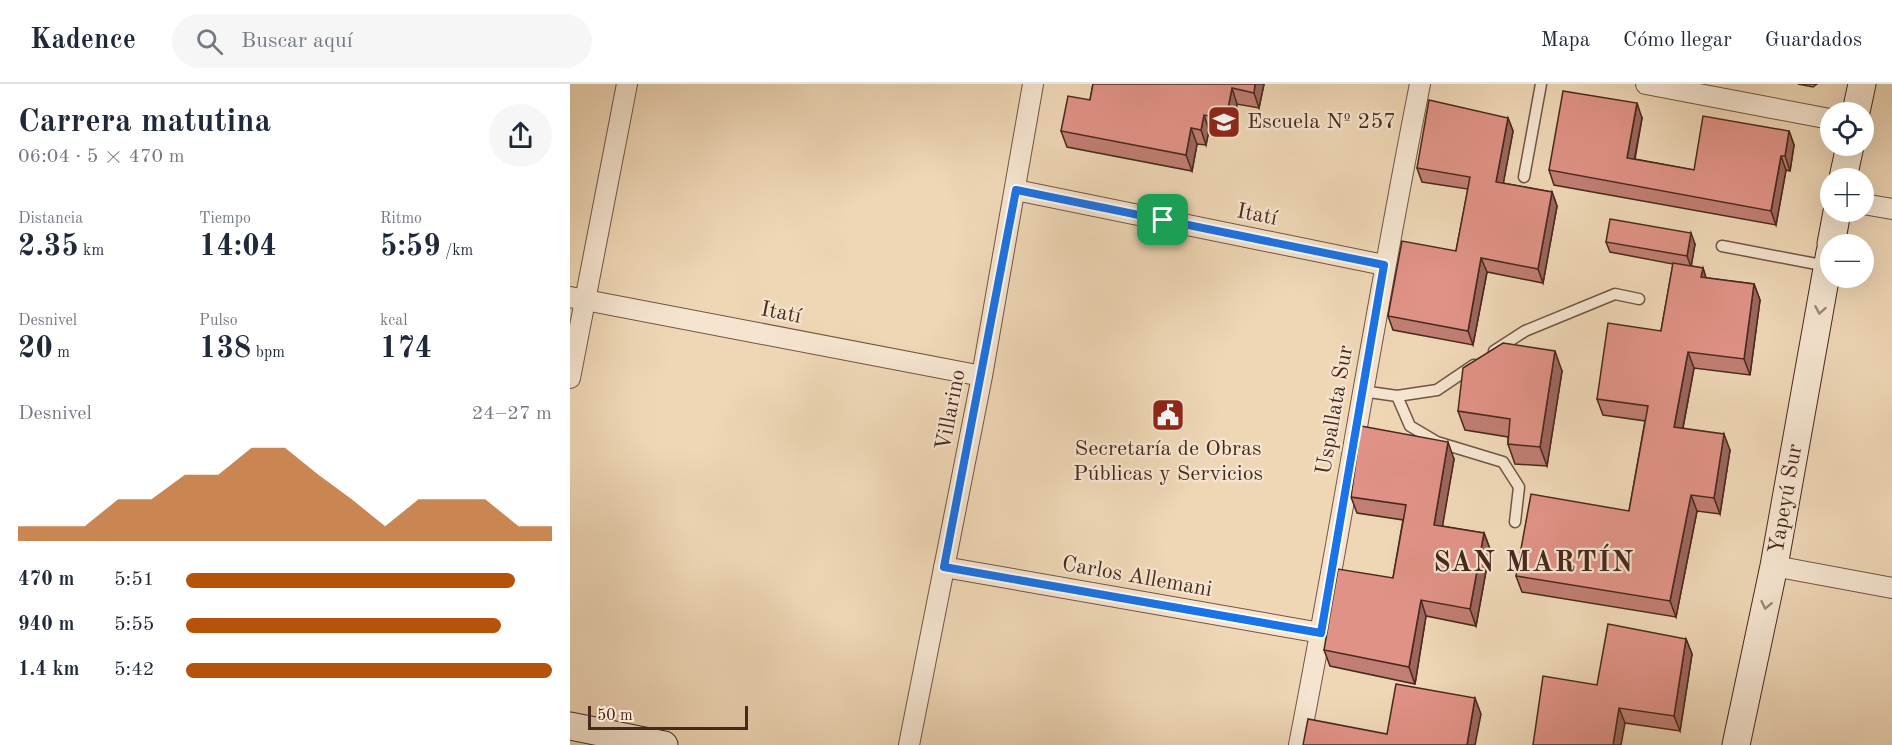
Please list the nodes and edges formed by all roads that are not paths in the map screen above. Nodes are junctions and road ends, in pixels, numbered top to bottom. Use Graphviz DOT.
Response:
graph roads {
  1 [pos="627,84"];
  2 [pos="1033,84"];
  3 [pos="1420,84"];
  4 [pos="1541,84"];
  5 [pos="1646,84"];
  6 [pos="1862,84"];
  7 [pos="1858,102"];
  8 [pos="1820,117"];
  9 [pos="1524,177"];
  10 [pos="1016,190"];
  11 [pos="1874,206"];
  12 [pos="1892,209"];
  13 [pos="1722,246"];
  14 [pos="1820,253"];
  15 [pos="1384,265"];
  16 [pos="1824,288"];
  17 [pos="577,299"];
  18 [pos="1639,299"];
  19 [pos="982,376"];
  20 [pos="570,378"];
  21 [pos="1362,391"];
  22 [pos="1397,396"];
  23 [pos="1515,522"];
  24 [pos="1774,566"];
  25 [pos="944,567"];
  26 [pos="1892,588"];
  27 [pos="1321,633"];
  28 [pos="570,726"];
  29 [pos="664,745"];
  30 [pos="909,745"];
  31 [pos="1299,745"];
  32 [pos="1736,745"];
  1 -- 17 [label="street"];
  2 -- 10 [label="street, Villarino"];
  3 -- 15 [label="street, Uspallata Sur"];
  4 -- 9 [label="lane"];
  5 -- 8 [label="street"];
  6 -- 7 [label="street"];
  10 -- 15 [label="street, Itatí"];
  10 -- 19 [label="street, Villarino"];
  11 -- 12 [label="street"];
  13 -- 14 [label="lane"];
  15 -- 21 [label="street, Uspallata Sur"];
  16 -- 24 [label="street, Yapeyú Sur, one-way"];
  17 -- 19 [label="street, Itatí"];
  17 -- 20 [label="street"];
  18 -- 22 [label="lane"];
  19 -- 25 [label="street, Villarino"];
  21 -- 22 [label="lane"];
  21 -- 27 [label="street, Uspallata Sur"];
  22 -- 23 [label="lane"];
  24 -- 26 [label="street"];
  24 -- 32 [label="street, Yapeyú Sur, one-way"];
  25 -- 27 [label="street, Carlos Allemani"];
  25 -- 30 [label="street, Villarino"];
  27 -- 31 [label="street, Uspallata Sur"];
  28 -- 29 [label="street"];
}
